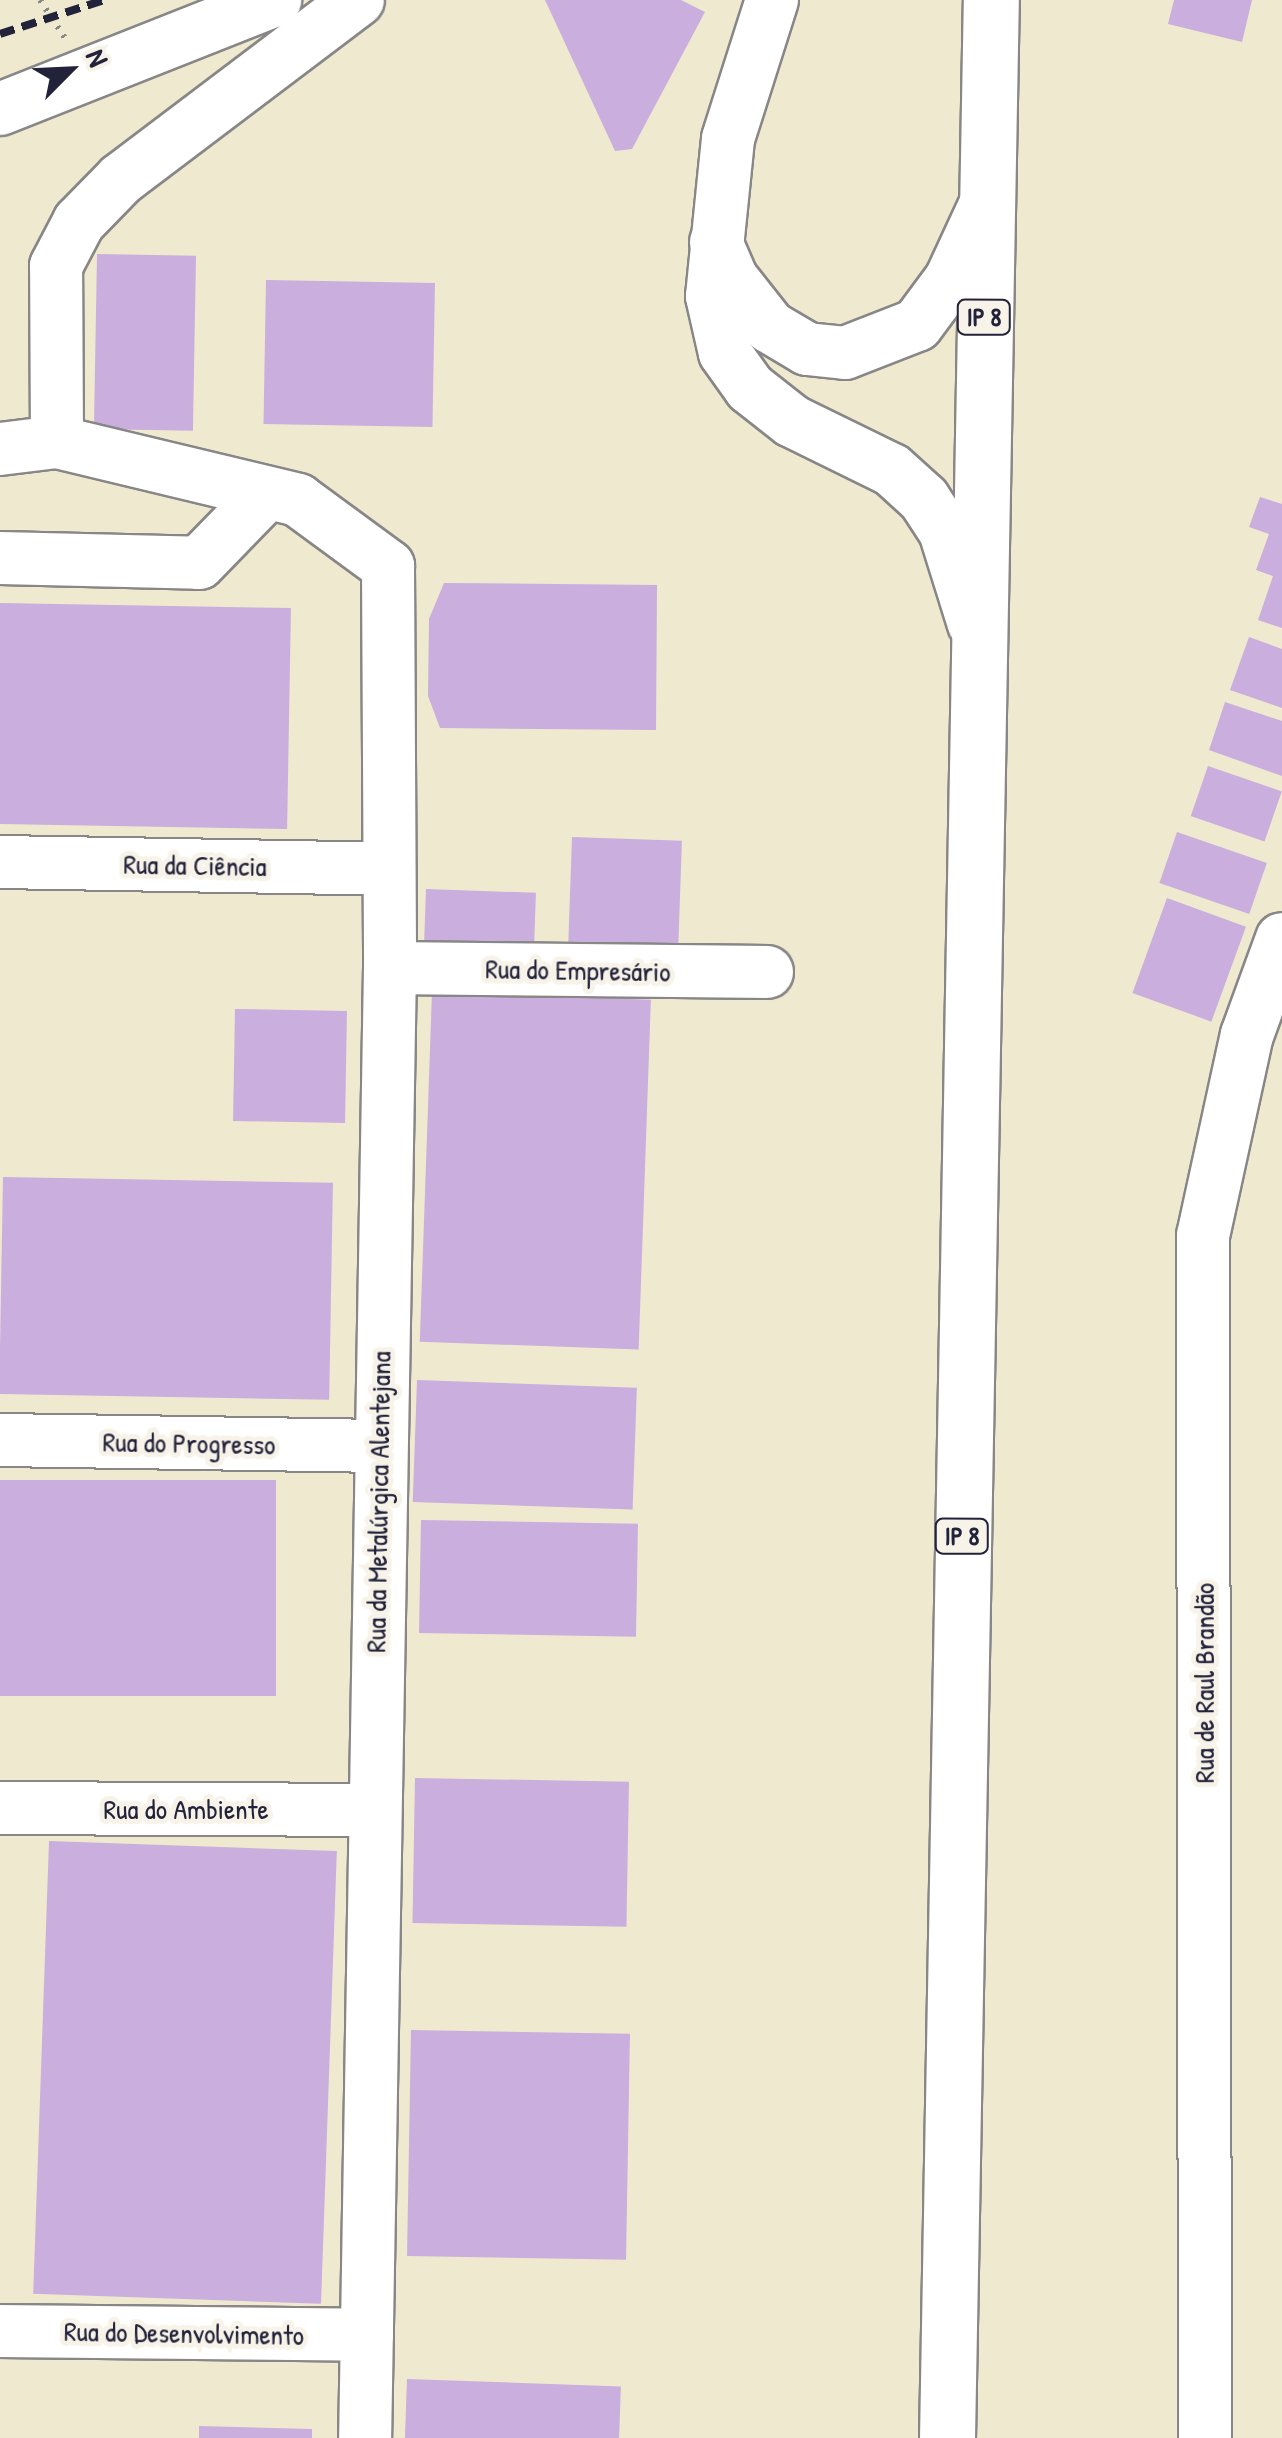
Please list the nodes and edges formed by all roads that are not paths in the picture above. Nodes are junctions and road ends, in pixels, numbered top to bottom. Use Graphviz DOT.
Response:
graph roads {
  1 [pos="275,0"];
  2 [pos="358,0"];
  3 [pos="772,0"];
  4 [pos="991,0"];
  5 [pos="0,109"];
  6 [pos="987,201"];
  7 [pos="715,240"];
  8 [pos="56,442"];
  9 [pos="0,449"];
  10 [pos="266,494"];
  11 [pos="0,558"];
  12 [pos="977,634"];
  13 [pos="0,862"];
  14 [pos="389,868"];
  15 [pos="1282,938"];
  16 [pos="390,968"];
  17 [pos="766,972"];
  18 [pos="0,1440"];
  19 [pos="378,1446"];
  20 [pos="0,1808"];
  21 [pos="372,1810"];
  22 [pos="0,2331"];
  23 [pos="368,2335"];
  24 [pos="365,2438"];
  25 [pos="948,2438"];
  26 [pos="1205,2438"];
  1 -- 5 [label="street"];
  2 -- 8 [label="street"];
  3 -- 7 [label="street"];
  4 -- 6 [label="main road, IP 8"];
  6 -- 7 [label="street"];
  6 -- 12 [label="main road, IP 8"];
  7 -- 12 [label="street"];
  8 -- 9 [label="street"];
  8 -- 10 [label="street"];
  10 -- 11 [label="street"];
  10 -- 14 [label="street, Rua da Metalúrgica Alentejana"];
  12 -- 25 [label="main road, IP 8"];
  13 -- 14 [label="street, Rua da Ciência"];
  14 -- 16 [label="street, Rua da Metalúrgica Alentejana"];
  15 -- 26 [label="street, Rua de Raul Brandão"];
  16 -- 17 [label="street, Rua do Empresário"];
  16 -- 19 [label="street, Rua da Metalúrgica Alentejana"];
  18 -- 19 [label="street, Rua do Progresso"];
  19 -- 21 [label="street, Rua da Metalúrgica Alentejana"];
  20 -- 21 [label="street, Rua do Ambiente"];
  21 -- 23 [label="street, Rua da Metalúrgica Alentejana"];
  22 -- 23 [label="street, Rua do Desenvolvimento"];
  23 -- 24 [label="street, Rua da Metalúrgica Alentejana"];
}
